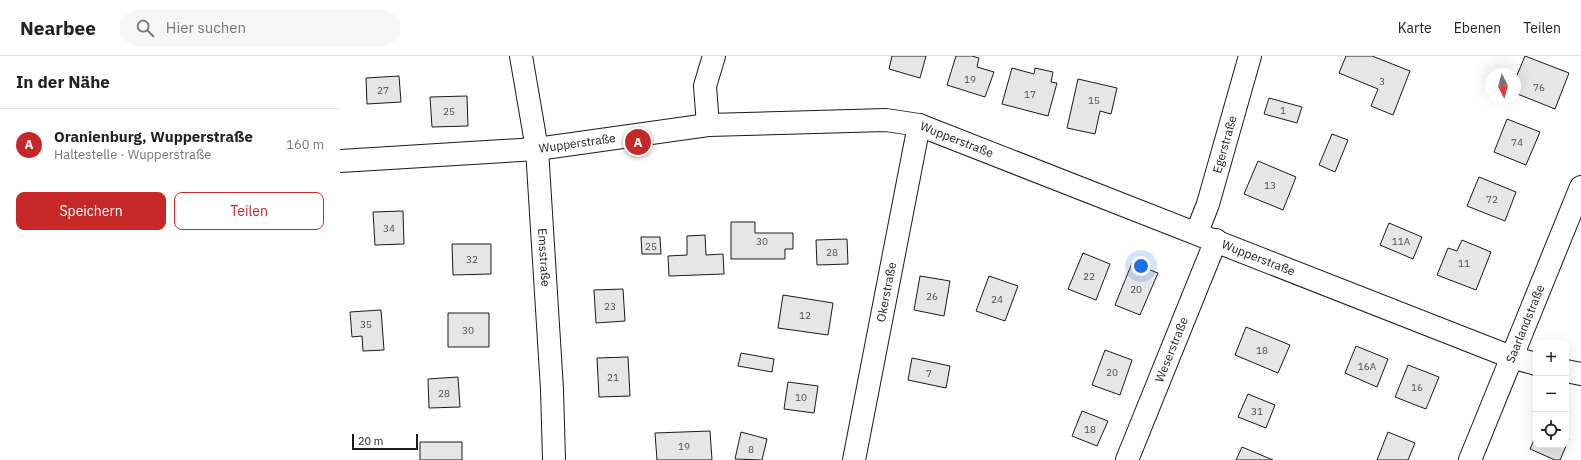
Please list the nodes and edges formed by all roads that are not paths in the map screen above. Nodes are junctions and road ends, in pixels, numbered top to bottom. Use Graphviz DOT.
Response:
graph roads {
  1 [pos="521,56"];
  2 [pos="714,56"];
  3 [pos="1250,56"];
  4 [pos="708,124"];
  5 [pos="919,125"];
  6 [pos="537,149"];
  7 [pos="340,161"];
  8 [pos="1581,187"];
  9 [pos="1197,232"];
  10 [pos="1216,240"];
  11 [pos="1512,357"];
  12 [pos="1533,363"];
  13 [pos="1569,372"];
  14 [pos="1581,374"];
  15 [pos="554,460"];
  16 [pos="854,460"];
  17 [pos="1127,460"];
  18 [pos="1470,460"];
  1 -- 6 [label="street, Emsstraße"];
  2 -- 4 [label="street"];
  3 -- 9 [label="street, Egerstraße"];
  4 -- 5 [label="street, Wupperstraße"];
  4 -- 6 [label="street, Wupperstraße"];
  5 -- 9 [label="street, Wupperstraße"];
  5 -- 16 [label="street, Okerstraße"];
  6 -- 7 [label="street, Wupperstraße"];
  6 -- 15 [label="street, Emsstraße"];
  8 -- 11 [label="street, Saarlandstraße"];
  9 -- 10 [label="street, Wupperstraße"];
  10 -- 11 [label="street, Wupperstraße"];
  10 -- 17 [label="street, Weserstraße"];
  11 -- 12 [label="street, Wupperstraße"];
  11 -- 18 [label="street, Saarlandstraße"];
  13 -- 14 [label="street"];
}
